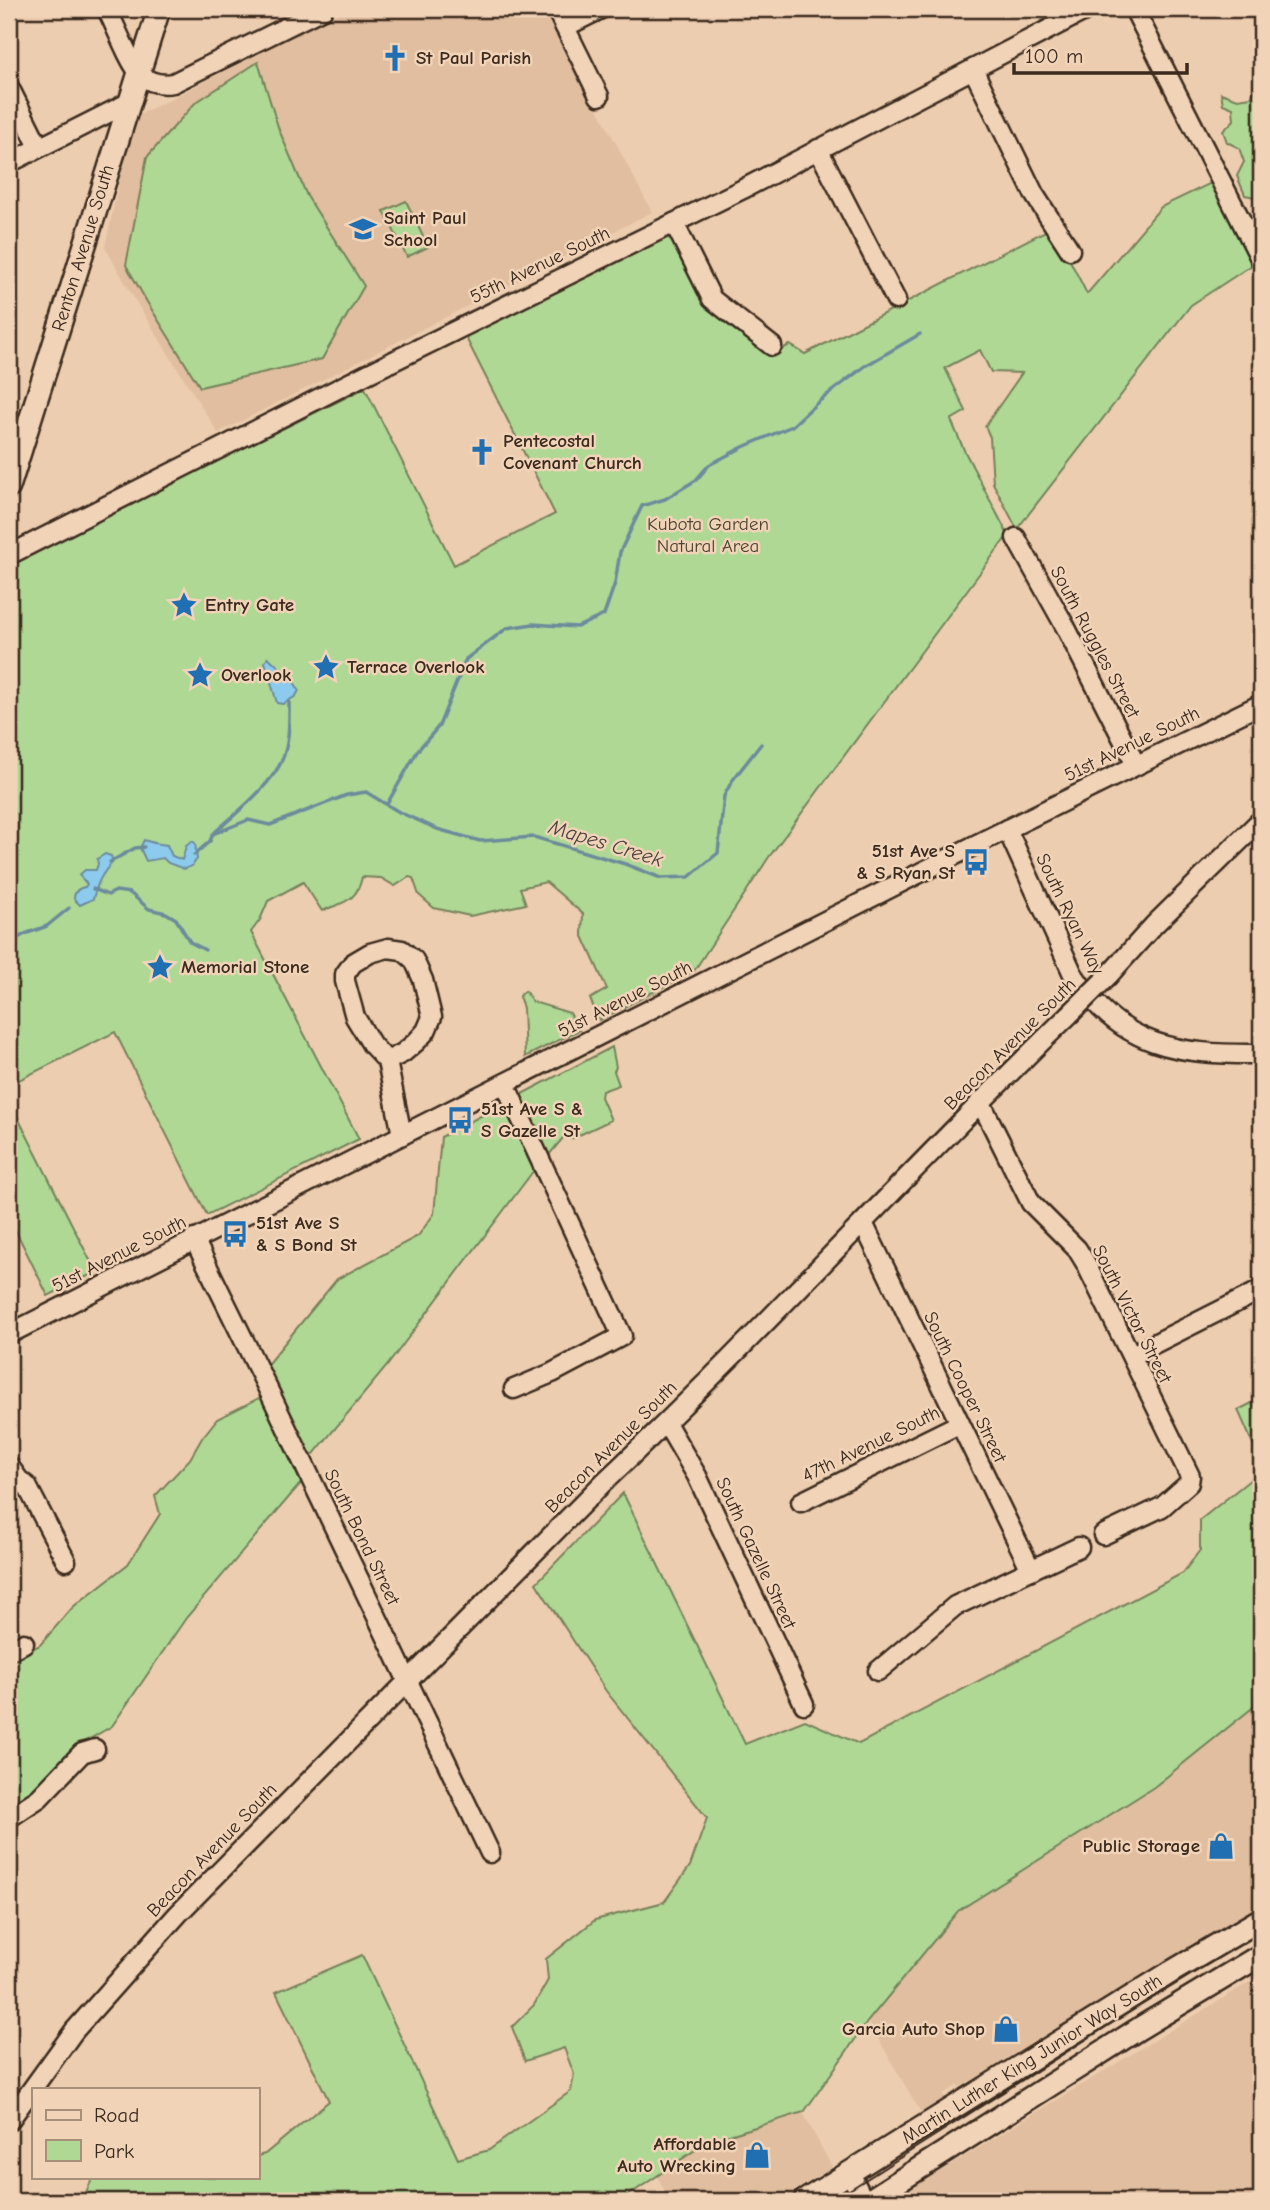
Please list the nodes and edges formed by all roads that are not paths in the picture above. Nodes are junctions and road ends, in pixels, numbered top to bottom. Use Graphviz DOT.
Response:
graph roads {
  1 [pos="107,9"];
  2 [pos="159,9"];
  3 [pos="323,9"];
  4 [pos="556,9"];
  5 [pos="601,9"];
  6 [pos="1088,9"];
  7 [pos="1134,9"];
  8 [pos="565,27"];
  9 [pos="973,69"];
  10 [pos="139,73"];
  11 [pos="9,87"];
  12 [pos="599,96"];
  13 [pos="128,103"];
  14 [pos="39,147"];
  15 [pos="818,149"];
  16 [pos="9,163"];
  17 [pos="674,223"];
  18 [pos="1070,250"];
  19 [pos="1261,260"];
  20 [pos="896,300"];
  21 [pos="772,346"];
  22 [pos="9,483"];
  23 [pos="1016,538"];
  24 [pos="9,555"];
  25 [pos="1261,704"];
  26 [pos="1136,765"];
  27 [pos="1261,820"];
  28 [pos="1007,829"];
  29 [pos="1261,1054"];
  30 [pos="387,1061"];
  31 [pos="505,1084"];
  32 [pos="980,1101"];
  33 [pos="401,1135"];
  34 [pos="863,1223"];
  35 [pos="194,1240"];
  36 [pos="1261,1290"];
  37 [pos="9,1334"];
  38 [pos="1132,1355"];
  39 [pos="514,1389"];
  40 [pos="666,1423"];
  41 [pos="959,1424"];
  42 [pos="12,1477"];
  43 [pos="801,1502"];
  44 [pos="1103,1535"];
  45 [pos="1079,1547"];
  46 [pos="66,1561"];
  47 [pos="1031,1570"];
  48 [pos="878,1671"];
  49 [pos="408,1681"];
  50 [pos="804,1704"];
  51 [pos="95,1749"];
  52 [pos="9,1818"];
  53 [pos="490,1853"];
  54 [pos="1261,1919"];
  55 [pos="1261,1955"];
  56 [pos="33,2088"];
  57 [pos="32,2089"];
  58 [pos="9,2121"];
  59 [pos="850,2173"];
  60 [pos="804,2201"];
  61 [pos="866,2201"];
  1 -- 10 [label="street"];
  2 -- 10 [label="main road, Renton Avenue South"];
  3 -- 10 [label="street"];
  4 -- 8 [label="street"];
  5 -- 8 [label="street"];
  6 -- 9 [label="street, 55th Avenue South"];
  7 -- 19 [label="street"];
  8 -- 12 [label="street"];
  9 -- 15 [label="street, 55th Avenue South"];
  9 -- 18 [label="street"];
  10 -- 13 [label="main road, Renton Avenue South"];
  11 -- 14 [label="street"];
  13 -- 14 [label="street"];
  13 -- 22 [label="main road, Renton Avenue South"];
  14 -- 16 [label="street"];
  15 -- 17 [label="street, 55th Avenue South"];
  15 -- 20 [label="street"];
  17 -- 21 [label="street"];
  17 -- 24 [label="street, 55th Avenue South"];
  23 -- 26 [label="street, South Ruggles Street"];
  25 -- 26 [label="street, 51st Avenue South"];
  26 -- 28 [label="street, 51st Avenue South"];
  27 -- 32 [label="street, Beacon Avenue South, bridge"];
  28 -- 29 [label="street, South Ryan Way"];
  28 -- 31 [label="street, 51st Avenue South"];
  30 -- 30 [label="street"];
  30 -- 33 [label="street"];
  31 -- 33 [label="street, 51st Avenue South"];
  31 -- 39 [label="street"];
  32 -- 34 [label="street, Beacon Avenue South"];
  32 -- 38 [label="street, South Victor Street"];
  33 -- 35 [label="street, 51st Avenue South"];
  34 -- 40 [label="street, Beacon Avenue South"];
  34 -- 41 [label="street, South Cooper Street"];
  35 -- 37 [label="street, 51st Avenue South"];
  35 -- 49 [label="street, South Bond Street"];
  36 -- 38 [label="street"];
  38 -- 44 [label="street, South Victor Street"];
  40 -- 49 [label="street, Beacon Avenue South"];
  40 -- 50 [label="street, South Gazelle Street"];
  41 -- 43 [label="street, 47th Avenue South"];
  41 -- 47 [label="street, South Cooper Street"];
  42 -- 46 [label="street"];
  45 -- 47 [label="street"];
  47 -- 48 [label="street"];
  49 -- 53 [label="street, South Bond Street"];
  49 -- 56 [label="street, Beacon Avenue South"];
  51 -- 52 [label="street"];
  54 -- 59 [label="main road, Martin Luther King Junior Way South"];
  55 -- 61 [label="main road, Martin Luther King Junior Way South"];
  57 -- 58 [label="street, Beacon Avenue South"];
  59 -- 60 [label="main road, Martin Luther King Junior Way South"];
  59 -- 61 [label="street"];
}
